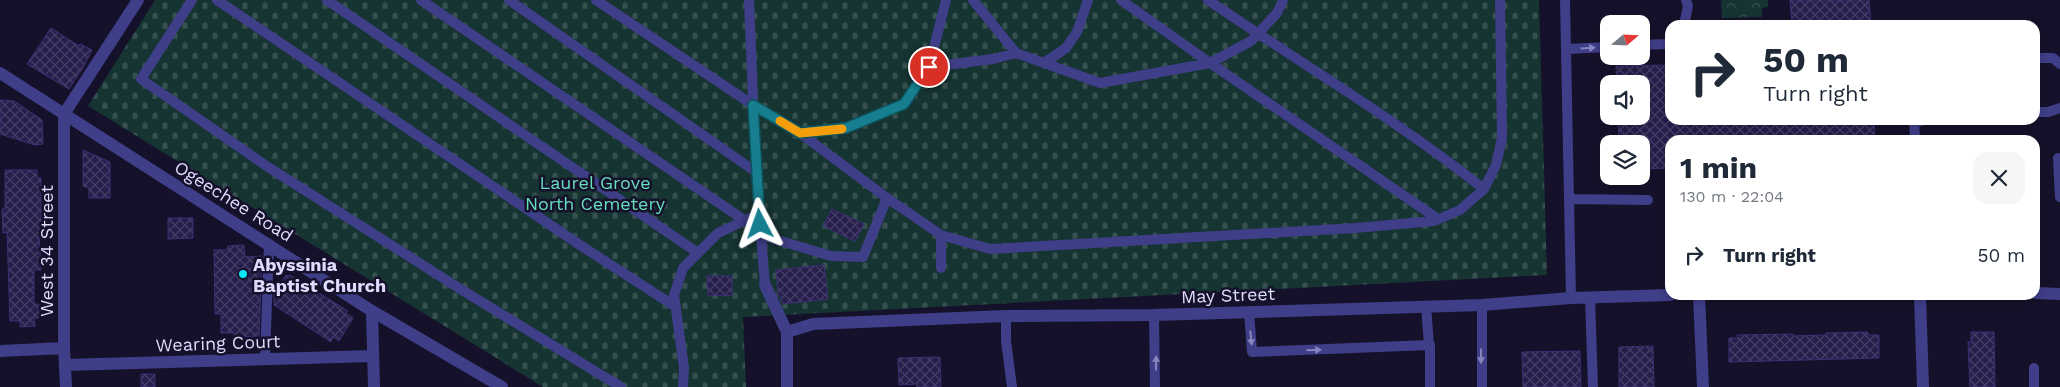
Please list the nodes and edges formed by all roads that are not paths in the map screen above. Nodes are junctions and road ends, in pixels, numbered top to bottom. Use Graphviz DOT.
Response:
graph roads {
  1 [pos="138,0"];
  2 [pos="192,0"];
  3 [pos="217,0"];
  4 [pos="327,0"];
  5 [pos="420,0"];
  6 [pos="509,0"];
  7 [pos="596,0"];
  8 [pos="748,0"];
  9 [pos="757,0"];
  10 [pos="946,0"];
  11 [pos="973,0"];
  12 [pos="1088,0"];
  13 [pos="1121,0"];
  14 [pos="1208,0"];
  15 [pos="1284,0"];
  16 [pos="1500,0"];
  17 [pos="1565,0"];
  18 [pos="1686,0"];
  19 [pos="749,11"];
  20 [pos="1685,20"];
  21 [pos="1258,34"];
  22 [pos="1665,44"];
  23 [pos="1650,45"];
  24 [pos="1600,47"];
  25 [pos="1566,49"];
  26 [pos="1016,53"];
  27 [pos="2040,58"];
  28 [pos="1044,63"];
  29 [pos="1210,63"];
  30 [pos="2060,64"];
  31 [pos="929,67"];
  32 [pos="0,73"];
  33 [pos="753,105"];
  34 [pos="2060,108"];
  35 [pos="2040,112"];
  36 [pos="64,114"];
  37 [pos="800,133"];
  38 [pos="2058,158"];
  39 [pos="756,172"];
  40 [pos="1484,189"];
  41 [pos="2060,197"];
  42 [pos="888,198"];
  43 [pos="1570,200"];
  44 [pos="1648,200"];
  45 [pos="759,213"];
  46 [pos="1438,219"];
  47 [pos="744,220"];
  48 [pos="940,234"];
  49 [pos="761,235"];
  50 [pos="269,244"];
  51 [pos="698,253"];
  52 [pos="941,268"];
  53 [pos="765,285"];
  54 [pos="2040,293"];
  55 [pos="2060,294"];
  56 [pos="1665,295"];
  57 [pos="1571,298"];
  58 [pos="1590,298"];
  59 [pos="1699,300"];
  60 [pos="1920,300"];
  61 [pos="1482,305"];
  62 [pos="1426,306"];
  63 [pos="676,307"];
  64 [pos="372,311"];
  65 [pos="1249,311"];
  66 [pos="1154,315"];
  67 [pos="1006,316"];
  68 [pos="787,332"];
  69 [pos="1429,345"];
  70 [pos="64,348"];
  71 [pos="0,351"];
  72 [pos="373,356"];
  73 [pos="265,360"];
  74 [pos="65,365"];
  75 [pos="2034,368"];
  76 [pos="66,387"];
  77 [pos="374,387"];
  78 [pos="502,387"];
  79 [pos="621,387"];
  80 [pos="683,387"];
  81 [pos="787,387"];
  82 [pos="1012,387"];
  83 [pos="1155,387"];
  84 [pos="1430,387"];
  85 [pos="1482,387"];
  86 [pos="1594,387"];
  87 [pos="1703,387"];
  88 [pos="1923,387"];
  89 [pos="2034,387"];
  1 -- 36 [label="street"];
  2 -- 79 [label="lane"];
  3 -- 63 [label="lane"];
  4 -- 51 [label="lane"];
  5 -- 47 [label="lane"];
  6 -- 39 [label="lane"];
  7 -- 33 [label="lane"];
  8 -- 19 [label="lane"];
  9 -- 19 [label="lane"];
  10 -- 31 [label="lane"];
  11 -- 26 [label="lane"];
  12 -- 28 [label="lane"];
  13 -- 29 [label="lane"];
  14 -- 21 [label="lane"];
  15 -- 21 [label="lane"];
  16 -- 40 [label="lane"];
  17 -- 25 [label="lane"];
  18 -- 20 [label="lane"];
  19 -- 33 [label="lane"];
  21 -- 29 [label="lane"];
  21 -- 40 [label="lane"];
  22 -- 23 [label="lane"];
  25 -- 24 [label="lane, one-way"];
  25 -- 43 [label="lane"];
  26 -- 28 [label="lane"];
  26 -- 31 [label="lane"];
  27 -- 30 [label="lane"];
  28 -- 29 [label="lane"];
  29 -- 46 [label="lane"];
  31 -- 37 [label="lane"];
  32 -- 36 [label="street, Ogeechee Road"];
  33 -- 37 [label="lane"];
  33 -- 39 [label="lane"];
  34 -- 35 [label="lane"];
  36 -- 50 [label="street, Ogeechee Road"];
  36 -- 70 [label="street, West 34 Street"];
  37 -- 42 [label="lane"];
  38 -- 41 [label="lane"];
  39 -- 45 [label="lane"];
  40 -- 46 [label="lane"];
  42 -- 48 [label="lane"];
  42 -- 49 [label="lane"];
  43 -- 44 [label="lane"];
  43 -- 57 [label="lane"];
  45 -- 47 [label="lane"];
  45 -- 49 [label="lane"];
  46 -- 48 [label="lane"];
  47 -- 51 [label="lane"];
  48 -- 52 [label="lane"];
  49 -- 53 [label="lane"];
  50 -- 64 [label="street, Ogeechee Road"];
  50 -- 73 [label="lane"];
  51 -- 63 [label="lane"];
  53 -- 68 [label="street"];
  54 -- 55 [label="street"];
  56 -- 58 [label="street, May Street"];
  57 -- 58 [label="street, May Street"];
  57 -- 61 [label="street, May Street"];
  58 -- 86 [label="lane"];
  59 -- 87 [label="street"];
  60 -- 88 [label="street"];
  61 -- 62 [label="street, May Street"];
  61 -- 85 [label="lane, one-way"];
  62 -- 65 [label="street, May Street"];
  62 -- 69 [label="lane"];
  63 -- 80 [label="lane"];
  64 -- 72 [label="street"];
  64 -- 78 [label="street, Ogeechee Road"];
  65 -- 66 [label="street, May Street"];
  65 -- 69 [label="lane, one-way"];
  66 -- 67 [label="street, May Street"];
  83 -- 66 [label="lane, one-way"];
  67 -- 68 [label="street, May Street"];
  67 -- 82 [label="lane"];
  68 -- 81 [label="street"];
  69 -- 84 [label="lane"];
  70 -- 71 [label="street"];
  70 -- 74 [label="street, West 34 Street"];
  72 -- 73 [label="street, Wearing Court"];
  72 -- 77 [label="street"];
  73 -- 74 [label="street, Wearing Court"];
  74 -- 76 [label="street, West 34 Street"];
  75 -- 89 [label="lane"];
}
